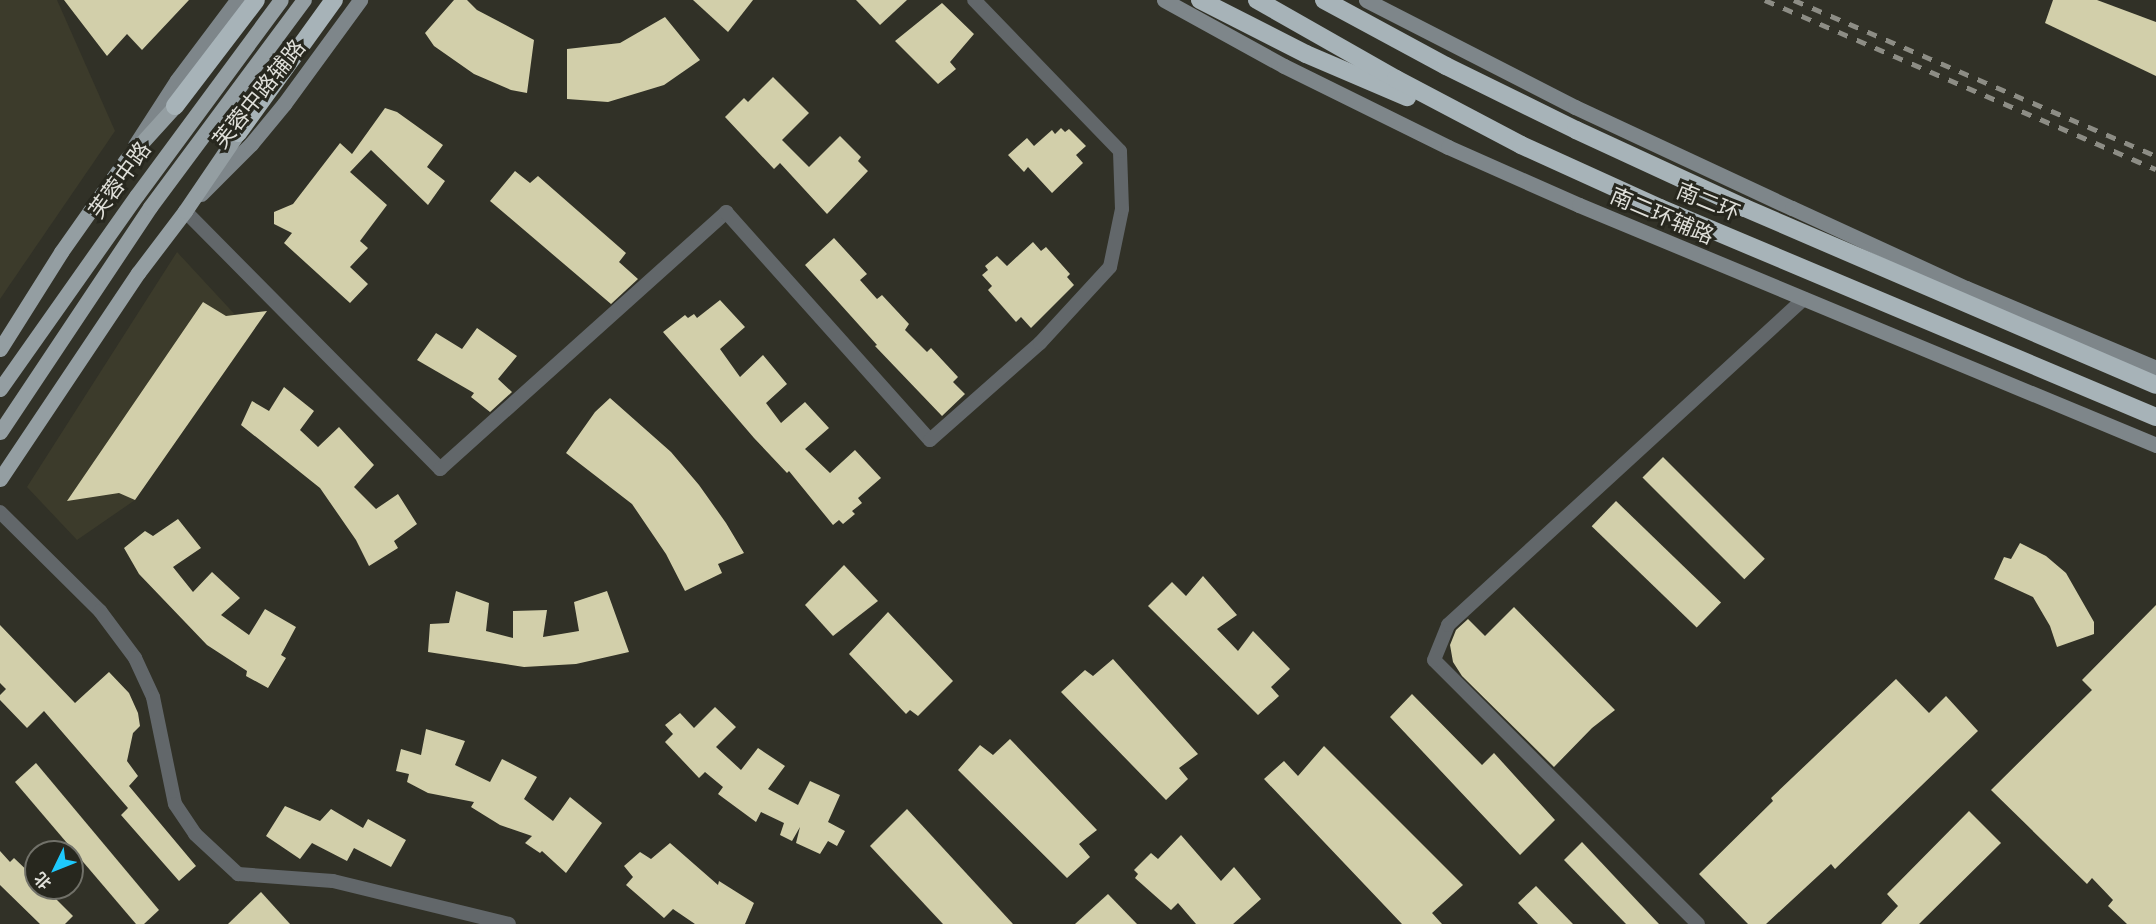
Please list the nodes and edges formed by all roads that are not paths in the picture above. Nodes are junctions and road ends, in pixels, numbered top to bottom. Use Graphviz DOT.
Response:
graph roads {
  1 [pos="237,0"];
  2 [pos="256,0"];
  3 [pos="281,0"];
  4 [pos="304,0"];
  5 [pos="334,0"];
  6 [pos="360,0"];
  7 [pos="974,0"];
  8 [pos="1164,0"];
  9 [pos="1200,0"];
  10 [pos="1257,0"];
  11 [pos="1324,0"];
  12 [pos="1366,0"];
  13 [pos="175,106"];
  14 [pos="238,133"];
  15 [pos="1521,145"];
  16 [pos="126,160"];
  17 [pos="184,211"];
  18 [pos="1804,299"];
  19 [pos="0,349"];
  20 [pos="2156,368"];
  21 [pos="2156,385"];
  22 [pos="0,389"];
  23 [pos="2156,417"];
  24 [pos="0,432"];
  25 [pos="2156,445"];
  26 [pos="0,478"];
  27 [pos="0,512"];
  28 [pos="509,924"];
  29 [pos="1698,924"];
  1 -- 16 [label="street"];
  2 -- 13 [label="highway"];
  3 -- 22 [label="main road, 芙蓉中路"];
  4 -- 24 [label="main road, 芙蓉中路"];
  5 -- 14 [label="highway"];
  6 -- 17 [label="street, 芙蓉中路辅路"];
  7 -- 17 [label="street"];
  8 -- 18 [label="street, 南二环辅路"];
  9 -- 15 [label="highway"];
  10 -- 15 [label="highway, 南二环"];
  11 -- 21 [label="highway, 南二环"];
  12 -- 20 [label="street"];
  13 -- 16 [label="main road"];
  14 -- 17 [label="main road"];
  15 -- 23 [label="highway, 南二环"];
  16 -- 19 [label="main road"];
  17 -- 26 [label="main road"];
  18 -- 25 [label="street, 南二环辅路"];
  18 -- 29 [label="street"];
  27 -- 28 [label="street"];
}
